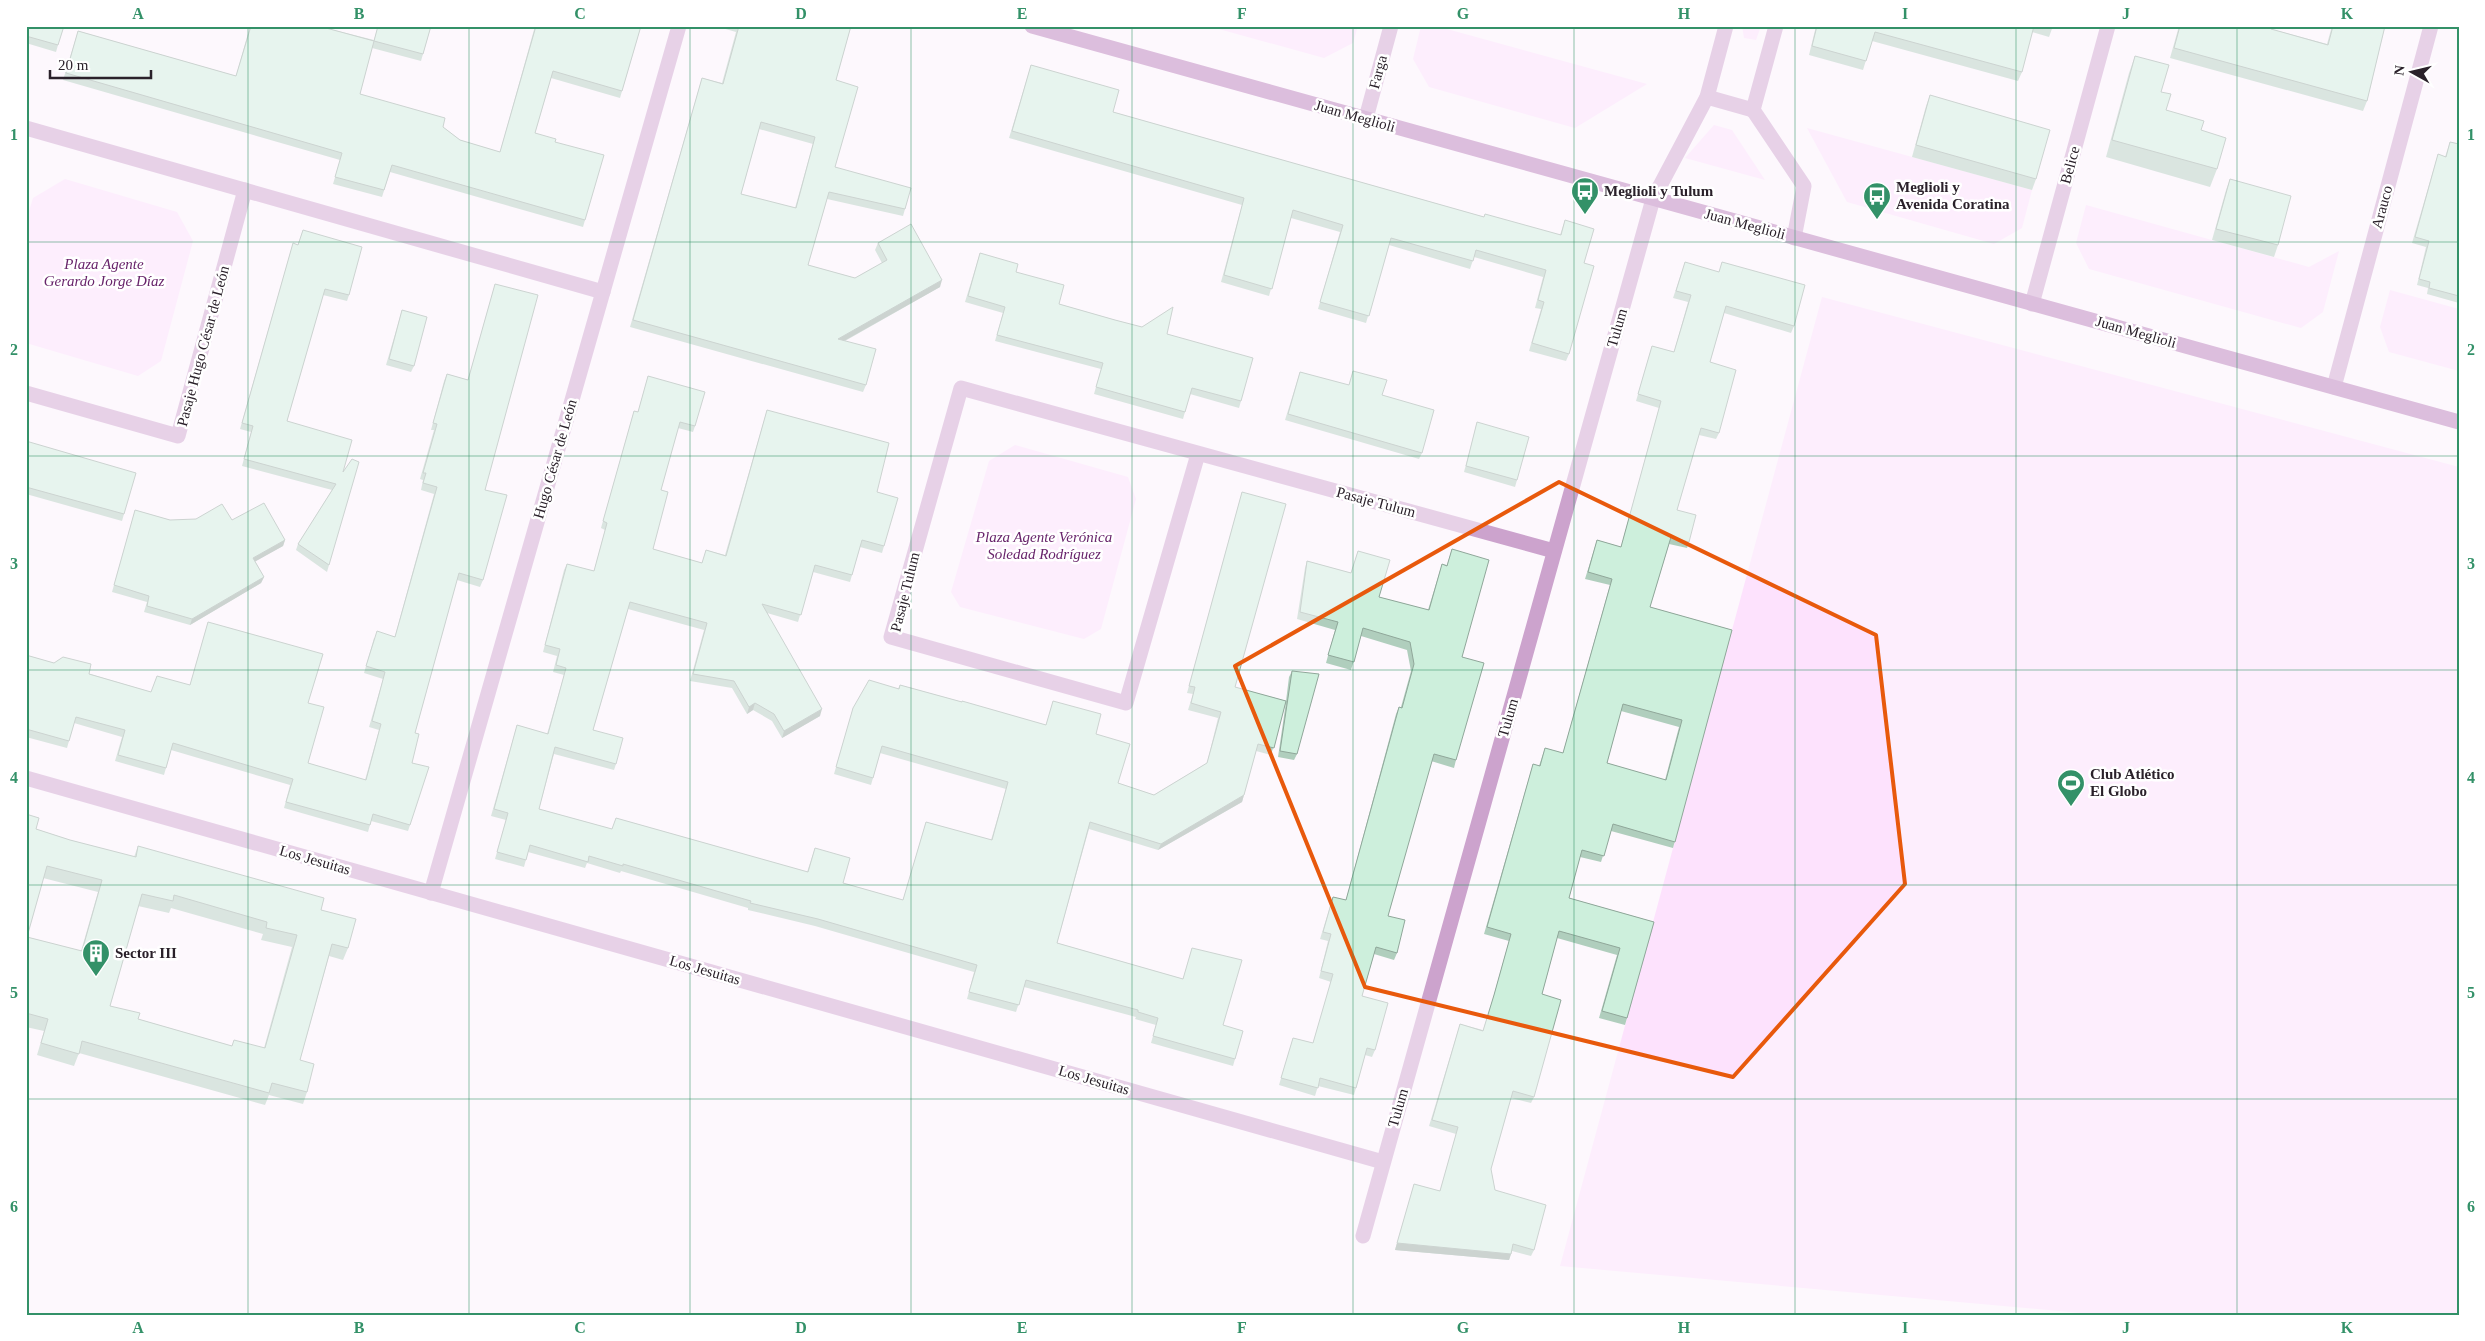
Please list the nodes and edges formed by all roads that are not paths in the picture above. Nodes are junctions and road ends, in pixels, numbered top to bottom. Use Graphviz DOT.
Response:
graph roads {
  1 [pos="679,26"];
  2 [pos="1032,26"];
  3 [pos="1391,26"];
  4 [pos="1726,26"];
  5 [pos="1776,26"];
  6 [pos="2108,26"];
  7 [pos="2431,26"];
  8 [pos="1064,30"];
  9 [pos="1707,97"];
  10 [pos="1754,110"];
  11 [pos="1366,118"];
  12 [pos="26,128"];
  13 [pos="245,190"];
  14 [pos="1653,199"];
  15 [pos="1794,238"];
  16 [pos="603,292"];
  17 [pos="2032,304"];
  18 [pos="2334,388"];
  19 [pos="26,393"];
  20 [pos="2459,422"];
  21 [pos="1198,454"];
  22 [pos="1554,551"];
  23 [pos="26,778"];
  24 [pos="431,893"];
  25 [pos="1383,1162"];
  26 [pos="1362,1236"];
  1 -- 16 [label="street, Hugo César de León"];
  2 -- 8 [label="main road, Juan Meglioli"];
  3 -- 11 [label="street, Farga"];
  4 -- 9 [label="street, Tulum"];
  5 -- 10 [label="street"];
  6 -- 17 [label="street, Belice"];
  7 -- 18 [label="street, Arauco"];
  8 -- 11 [label="main road, Juan Meglioli"];
  9 -- 10 [label="street"];
  9 -- 14 [label="street, Tulum"];
  10 -- 15 [label="street"];
  11 -- 14 [label="main road, Juan Meglioli"];
  12 -- 13 [label="street"];
  13 -- 16 [label="street"];
  13 -- 19 [label="street, Pasaje Hugo César de León"];
  14 -- 15 [label="main road, Juan Meglioli"];
  14 -- 22 [label="street, Tulum"];
  15 -- 17 [label="main road, Juan Meglioli"];
  16 -- 24 [label="street, Hugo César de León"];
  17 -- 18 [label="main road, Juan Meglioli"];
  18 -- 20 [label="main road, Juan Meglioli"];
  21 -- 21 [label="street, Pasaje Tulum"];
  21 -- 22 [label="street, Pasaje Tulum"];
  22 -- 25 [label="street, Tulum"];
  23 -- 24 [label="street, Los Jesuitas"];
  24 -- 25 [label="street, Los Jesuitas"];
  25 -- 26 [label="street, Tulum"];
}
